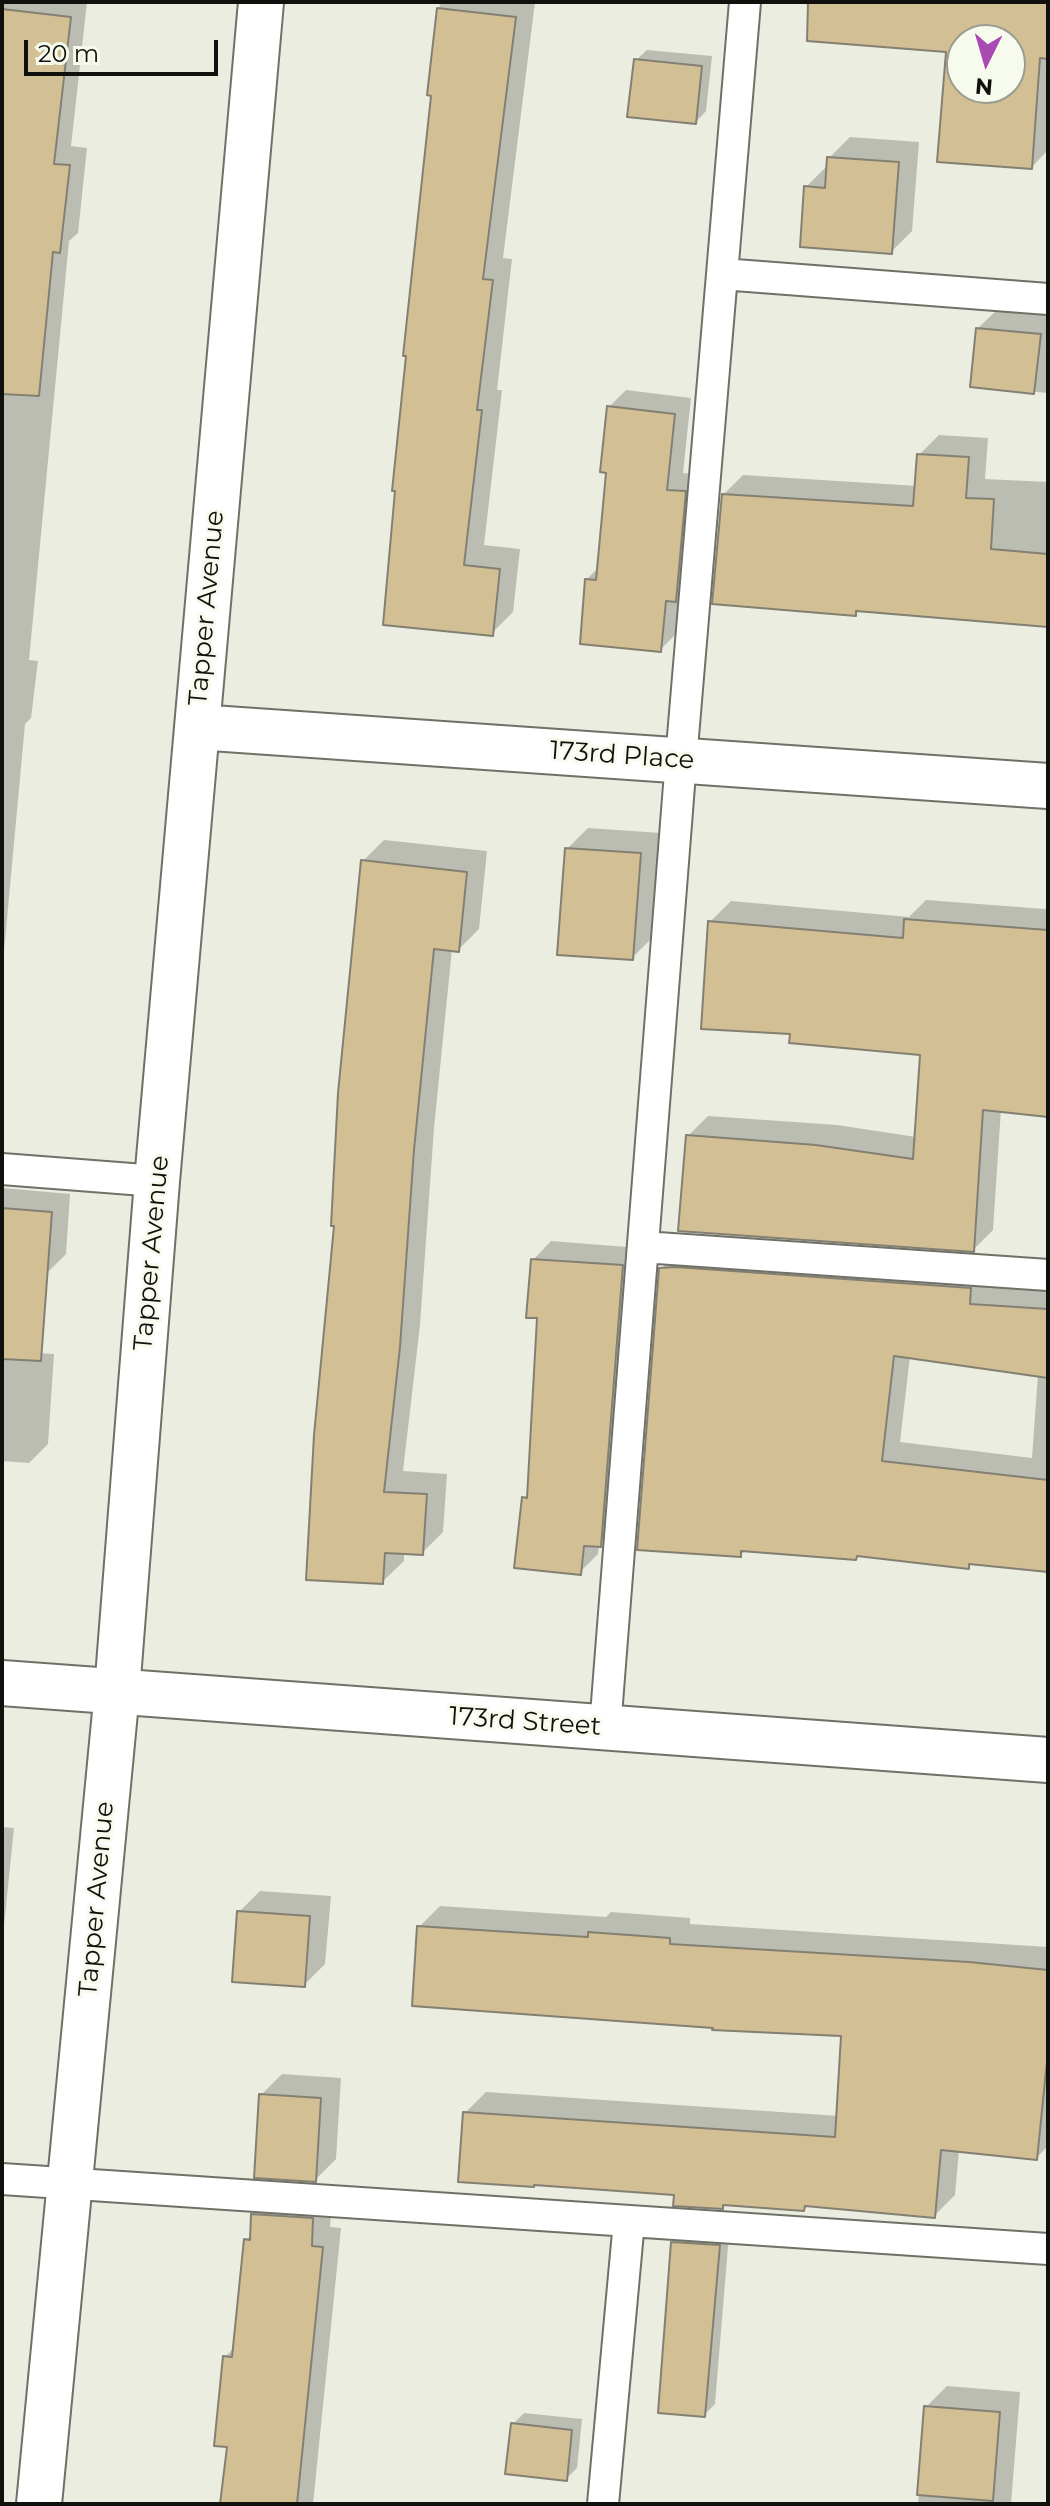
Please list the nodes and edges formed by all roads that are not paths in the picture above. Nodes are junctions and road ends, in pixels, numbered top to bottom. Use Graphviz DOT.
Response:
graph roads {
  1 [pos="261,2"];
  2 [pos="745,2"];
  3 [pos="722,274"];
  4 [pos="1048,299"];
  5 [pos="197,727"];
  6 [pos="681,760"];
  7 [pos="1048,786"];
  8 [pos="2,1169"];
  9 [pos="157,1181"];
  10 [pos="643,1247"];
  11 [pos="1048,1275"];
  12 [pos="2,1683"];
  13 [pos="117,1691"];
  14 [pos="605,1728"];
  15 [pos="1048,1760"];
  16 [pos="2,2179"];
  17 [pos="69,2184"];
  18 [pos="629,2221"];
  19 [pos="1048,2249"];
  20 [pos="39,2504"];
  21 [pos="603,2504"];
  1 -- 5 [label="street, Tapper Avenue"];
  2 -- 3 [label="lane"];
  3 -- 4 [label="lane"];
  3 -- 6 [label="lane"];
  5 -- 6 [label="street, 173rd Place"];
  5 -- 9 [label="street, Tapper Avenue"];
  6 -- 7 [label="street, 173rd Place"];
  6 -- 10 [label="lane"];
  8 -- 9 [label="lane"];
  9 -- 13 [label="street, Tapper Avenue"];
  10 -- 11 [label="lane"];
  10 -- 14 [label="lane"];
  12 -- 13 [label="street, 173rd Street"];
  13 -- 14 [label="street, 173rd Street"];
  13 -- 17 [label="street, Tapper Avenue"];
  14 -- 15 [label="street, 173rd Street"];
  16 -- 17 [label="lane"];
  17 -- 18 [label="lane"];
  17 -- 20 [label="street, Tapper Avenue"];
  18 -- 19 [label="lane"];
  18 -- 21 [label="lane"];
}
